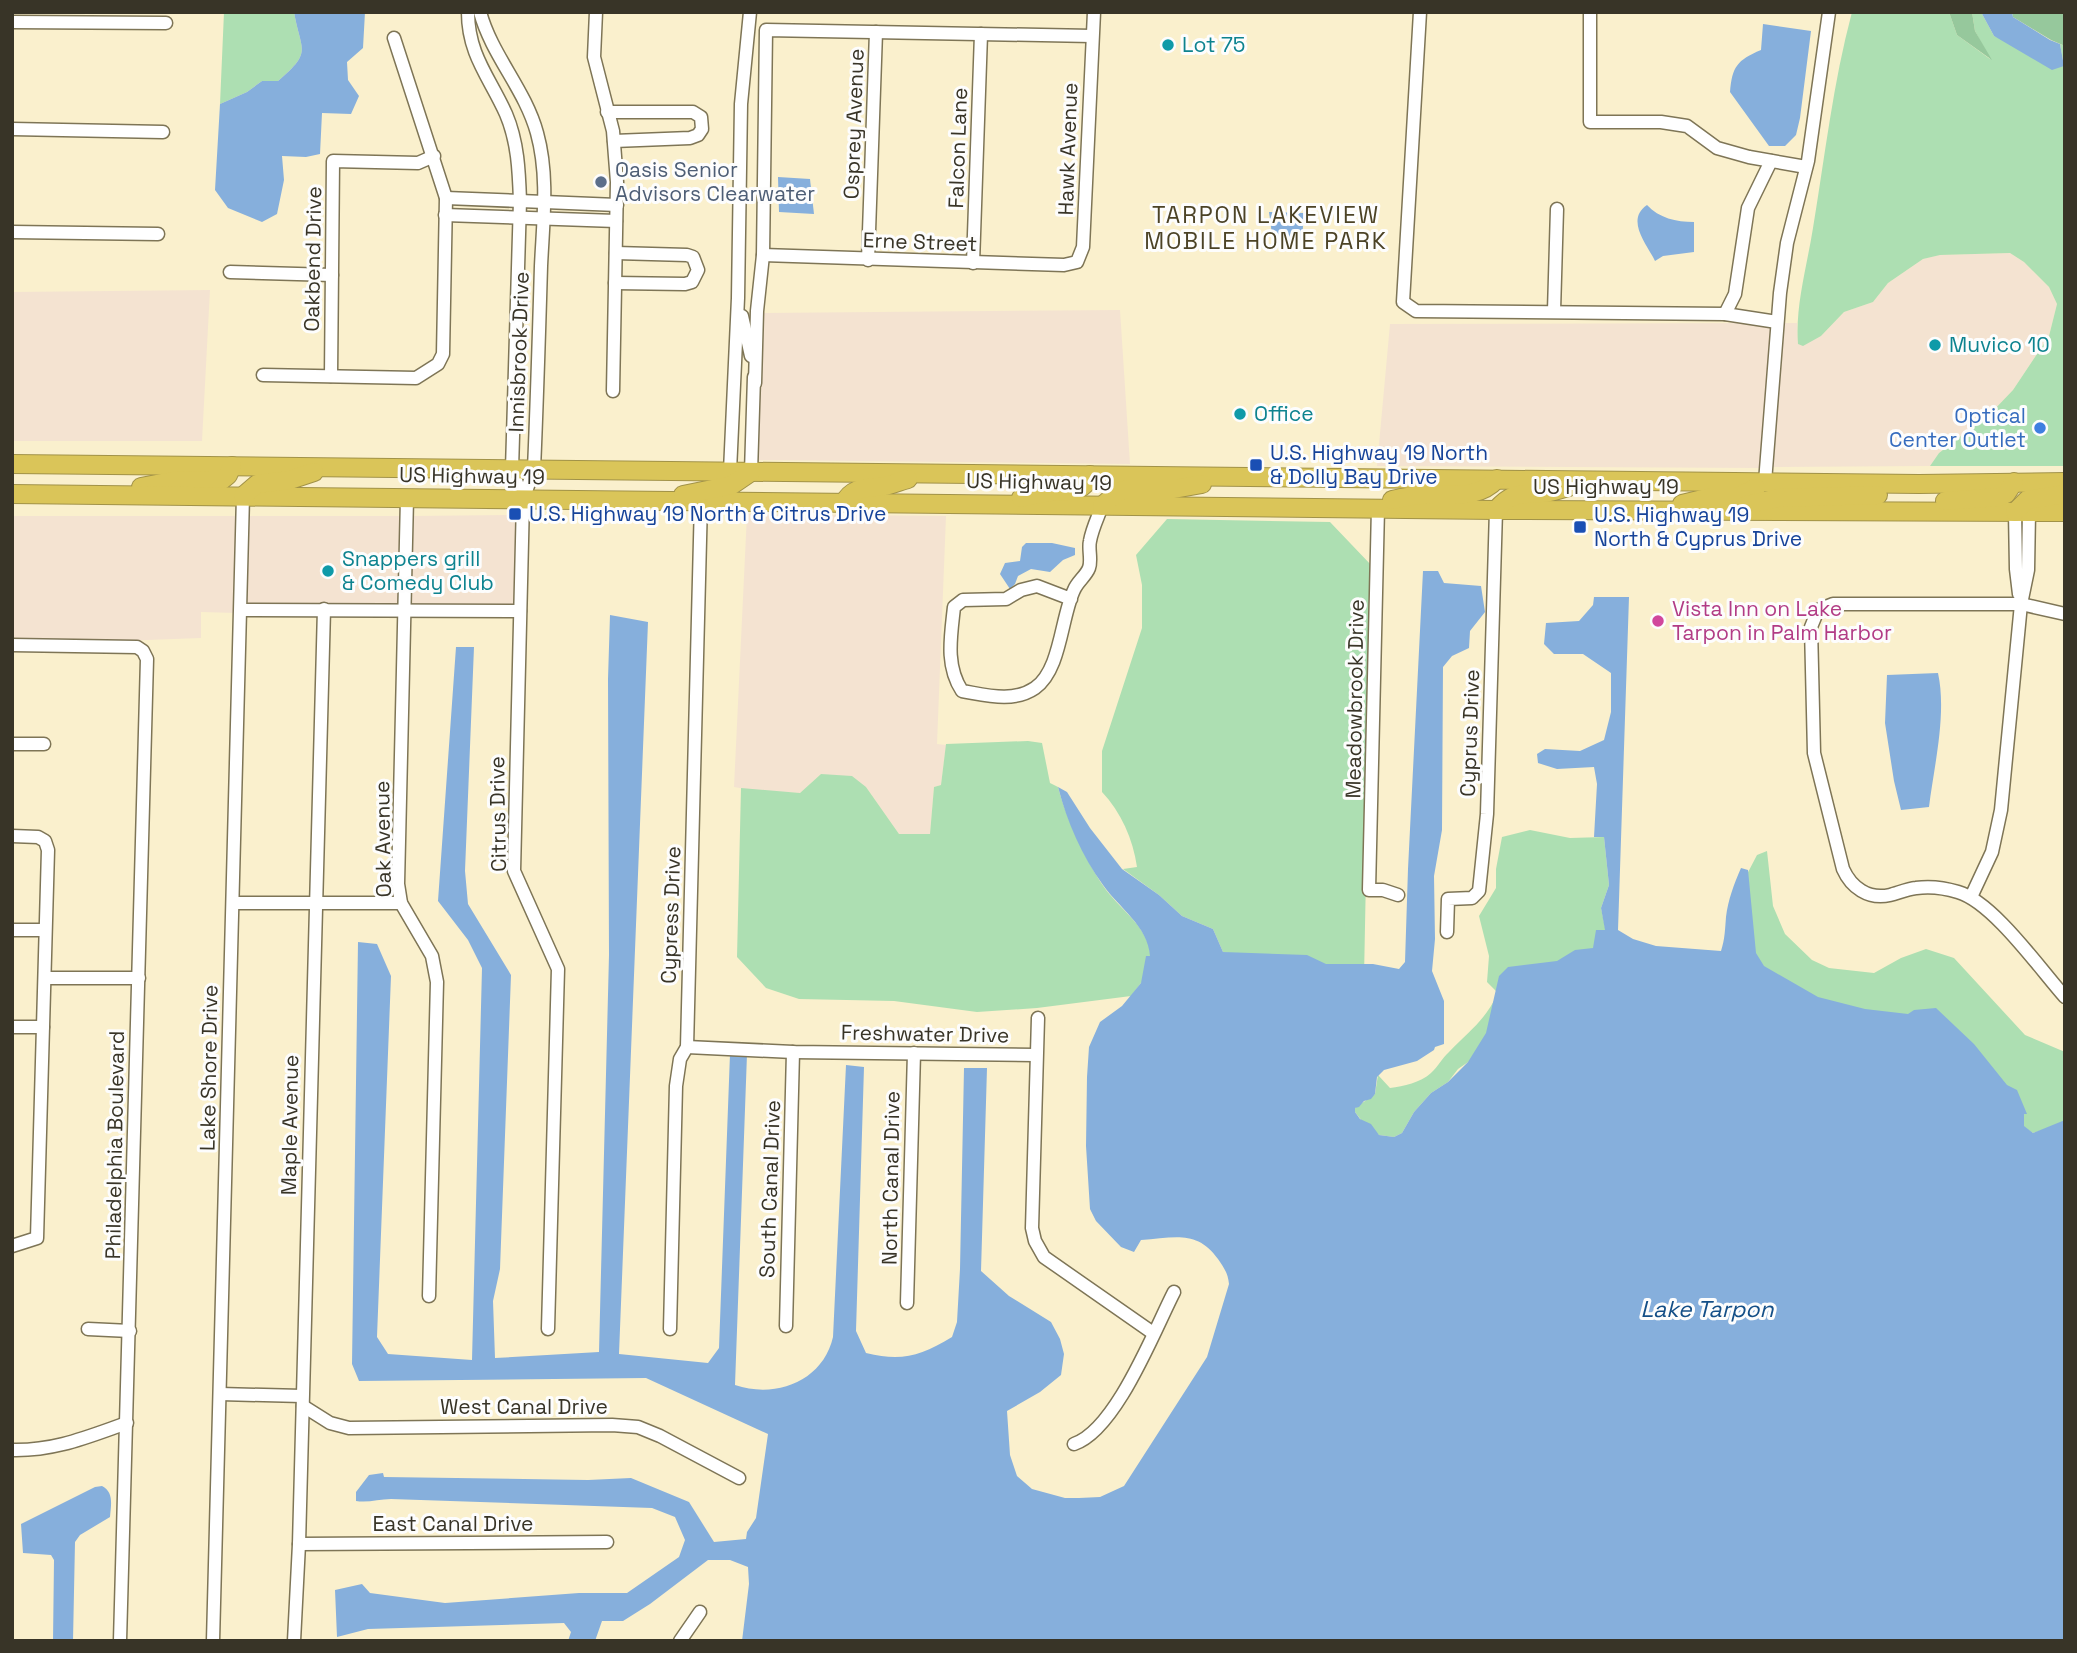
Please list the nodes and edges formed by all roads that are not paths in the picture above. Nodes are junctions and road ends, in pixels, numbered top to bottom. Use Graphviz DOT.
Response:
graph roads {
  1 [pos="468,12"];
  2 [pos="480,12"];
  3 [pos="596,12"];
  4 [pos="750,12"];
  5 [pos="1094,12"];
  6 [pos="1419,12"];
  7 [pos="1590,12"];
  8 [pos="1829,12"];
  9 [pos="12,22"];
  10 [pos="166,23"];
  11 [pos="876,32"];
  12 [pos="981,34"];
  13 [pos="1092,36"];
  14 [pos="394,38"];
  15 [pos="607,112"];
  16 [pos="12,129"];
  17 [pos="163,132"];
  18 [pos="614,141"];
  19 [pos="434,156"];
  20 [pos="1771,161"];
  21 [pos="1806,167"];
  22 [pos="446,198"];
  23 [pos="520,201"];
  24 [pos="544,202"];
  25 [pos="587,204"];
  26 [pos="617,205"];
  27 [pos="1557,209"];
  28 [pos="445,215"];
  29 [pos="520,218"];
  30 [pos="543,219"];
  31 [pos="587,220"];
  32 [pos="616,221"];
  33 [pos="12,232"];
  34 [pos="159,234"];
  35 [pos="616,253"];
  36 [pos="763,255"];
  37 [pos="868,260"];
  38 [pos="1077,262"];
  39 [pos="973,263"];
  40 [pos="230,272"];
  41 [pos="332,275"];
  42 [pos="615,283"];
  43 [pos="738,298"];
  44 [pos="757,311"];
  45 [pos="1554,312"];
  46 [pos="1725,314"];
  47 [pos="1777,322"];
  48 [pos="746,336"];
  49 [pos="263,375"];
  50 [pos="331,376"];
  51 [pos="734,379"];
  52 [pos="755,383"];
  53 [pos="613,391"];
  54 [pos="732,421"];
  55 [pos="753,423"];
  56 [pos="12,464"];
  57 [pos="57,464"];
  58 [pos="232,466"];
  59 [pos="330,467"];
  60 [pos="512,469"];
  61 [pos="534,469"];
  62 [pos="925,473"];
  63 [pos="12,474"];
  64 [pos="741,475"];
  65 [pos="1090,475"];
  66 [pos="1243,477"];
  67 [pos="1497,479"];
  68 [pos="1597,481"];
  69 [pos="1765,482"];
  70 [pos="2014,482"];
  71 [pos="2065,482"];
  72 [pos="1919,484"];
  73 [pos="12,494"];
  74 [pos="2065,494"];
  75 [pos="96,495"];
  76 [pos="243,496"];
  77 [pos="407,498"];
  78 [pos="523,500"];
  79 [pos="662,501"];
  80 [pos="701,501"];
  81 [pos="774,502"];
  82 [pos="844,503"];
  83 [pos="990,505"];
  84 [pos="1102,506"];
  85 [pos="1340,508"];
  86 [pos="1378,508"];
  87 [pos="1496,510"];
  88 [pos="1651,510"];
  89 [pos="1730,511"];
  90 [pos="1895,512"];
  91 [pos="2022,512"];
  92 [pos="2065,512"];
  93 [pos="1071,599"];
  94 [pos="2021,604"];
  95 [pos="324,609"];
  96 [pos="241,610"];
  97 [pos="404,610"];
  98 [pos="520,611"];
  99 [pos="2065,614"];
  100 [pos="12,645"];
  101 [pos="12,744"];
  102 [pos="44,744"];
  103 [pos="12,836"];
  104 [pos="1398,895"];
  105 [pos="1971,897"];
  106 [pos="233,903"];
  107 [pos="401,903"];
  108 [pos="315,905"];
  109 [pos="12,930"];
  110 [pos="45,930"];
  111 [pos="1447,932"];
  112 [pos="45,978"];
  113 [pos="139,978"];
  114 [pos="2065,997"];
  115 [pos="1038,1018"];
  116 [pos="12,1027"];
  117 [pos="43,1027"];
  118 [pos="687,1047"];
  119 [pos="793,1052"];
  120 [pos="914,1054"];
  121 [pos="1035,1055"];
  122 [pos="12,1246"];
  123 [pos="1174,1292"];
  124 [pos="429,1296"];
  125 [pos="907,1303"];
  126 [pos="786,1326"];
  127 [pos="88,1329"];
  128 [pos="548,1329"];
  129 [pos="670,1329"];
  130 [pos="130,1331"];
  131 [pos="1153,1332"];
  132 [pos="220,1394"];
  133 [pos="302,1401"];
  134 [pos="127,1423"];
  135 [pos="1074,1444"];
  136 [pos="12,1450"];
  137 [pos="739,1478"];
  138 [pos="607,1542"];
  139 [pos="299,1544"];
  140 [pos="700,1612"];
  141 [pos="120,1641"];
  142 [pos="213,1641"];
  143 [pos="294,1641"];
  144 [pos="680,1641"];
  1 -- 23 [label="street, Innisbrook Drive"];
  2 -- 24 [label="street, Innisbrook Drive"];
  3 -- 15 [label="street"];
  4 -- 43 [label="street"];
  5 -- 13 [label="street, Hawk Avenue"];
  6 -- 45 [label="street"];
  7 -- 20 [label="street"];
  8 -- 21 [label="street"];
  9 -- 10 [label="street"];
  11 -- 12 [label="street"];
  11 -- 36 [label="street"];
  11 -- 37 [label="street, Osprey Avenue"];
  12 -- 13 [label="street"];
  12 -- 39 [label="street, Falcon Lane"];
  13 -- 38 [label="street, Hawk Avenue"];
  14 -- 19 [label="street"];
  15 -- 18 [label="street"];
  15 -- 18 [label="street"];
  16 -- 17 [label="street"];
  18 -- 26 [label="street"];
  19 -- 22 [label="street"];
  19 -- 41 [label="street, Oakbend Drive"];
  20 -- 21 [label="street"];
  20 -- 46 [label="street"];
  21 -- 47 [label="street"];
  22 -- 23 [label="street"];
  22 -- 28 [label="street"];
  23 -- 24 [label="street"];
  23 -- 29 [label="street, Innisbrook Drive"];
  24 -- 25 [label="street"];
  24 -- 30 [label="street, Innisbrook Drive"];
  25 -- 26 [label="street"];
  25 -- 31 [label="street"];
  26 -- 32 [label="street"];
  27 -- 45 [label="street"];
  28 -- 29 [label="street"];
  28 -- 50 [label="street"];
  29 -- 30 [label="street"];
  29 -- 60 [label="street, Innisbrook Drive"];
  30 -- 31 [label="street"];
  30 -- 61 [label="street, Innisbrook Drive"];
  31 -- 32 [label="street"];
  32 -- 35 [label="street"];
  33 -- 34 [label="street"];
  35 -- 42 [label="street"];
  35 -- 42 [label="street"];
  36 -- 37 [label="street, Erne Street"];
  36 -- 44 [label="street"];
  37 -- 39 [label="street, Erne Street"];
  38 -- 39 [label="street, Erne Street"];
  40 -- 41 [label="street"];
  41 -- 50 [label="street, Oakbend Drive"];
  42 -- 53 [label="street"];
  43 -- 48 [label="street"];
  43 -- 51 [label="street"];
  44 -- 48 [label="street"];
  44 -- 52 [label="street"];
  45 -- 46 [label="street"];
  46 -- 47 [label="street"];
  47 -- 69 [label="street"];
  48 -- 51 [label="street"];
  48 -- 52 [label="street"];
  49 -- 50 [label="street"];
  51 -- 54 [label="street"];
  52 -- 55 [label="street"];
  54 -- 55 [label="street"];
  54 -- 64 [label="street"];
  55 -- 64 [label="street"];
  56 -- 57 [label="highway, US Highway 19"];
  57 -- 58 [label="highway, US Highway 19"];
  57 -- 63 [label="highway"];
  58 -- 59 [label="highway, US Highway 19"];
  58 -- 75 [label="highway"];
  59 -- 60 [label="highway, US Highway 19"];
  59 -- 76 [label="highway"];
  60 -- 61 [label="highway, US Highway 19"];
  60 -- 78 [label="street, Innisbrook Drive"];
  61 -- 64 [label="highway, US Highway 19"];
  61 -- 78 [label="street, Innisbrook Drive"];
  62 -- 64 [label="highway, US Highway 19"];
  62 -- 65 [label="highway, US Highway 19"];
  62 -- 82 [label="highway"];
  64 -- 79 [label="highway"];
  64 -- 81 [label="highway"];
  65 -- 66 [label="highway, US Highway 19"];
  65 -- 83 [label="highway"];
  66 -- 67 [label="highway, US Highway 19"];
  66 -- 84 [label="highway"];
  67 -- 68 [label="highway, US Highway 19"];
  67 -- 85 [label="highway"];
  68 -- 69 [label="highway, US Highway 19"];
  68 -- 87 [label="highway"];
  69 -- 72 [label="highway, US Highway 19"];
  69 -- 88 [label="highway"];
  70 -- 71 [label="highway, US Highway 19"];
  70 -- 72 [label="highway, US Highway 19"];
  70 -- 90 [label="highway"];
  72 -- 89 [label="highway"];
  73 -- 75 [label="highway, US Highway 19"];
  74 -- 91 [label="highway"];
  75 -- 76 [label="highway, US Highway 19"];
  76 -- 77 [label="highway, US Highway 19"];
  76 -- 96 [label="street, Lake Shore Drive"];
  77 -- 78 [label="highway, US Highway 19"];
  77 -- 97 [label="street, Oak Avenue"];
  78 -- 79 [label="highway, US Highway 19"];
  78 -- 98 [label="street, Citrus Drive"];
  79 -- 80 [label="highway, US Highway 19"];
  80 -- 81 [label="highway, US Highway 19"];
  80 -- 118 [label="street, Cypress Drive"];
  81 -- 82 [label="highway, US Highway 19"];
  82 -- 83 [label="highway, US Highway 19"];
  83 -- 84 [label="highway, US Highway 19"];
  84 -- 85 [label="highway, US Highway 19"];
  84 -- 93 [label="street"];
  85 -- 86 [label="highway, US Highway 19"];
  86 -- 87 [label="highway, US Highway 19"];
  86 -- 104 [label="street, Meadowbrook Drive"];
  87 -- 88 [label="highway, US Highway 19"];
  87 -- 111 [label="street, Cyprus Drive"];
  88 -- 89 [label="highway, US Highway 19"];
  89 -- 90 [label="highway, US Highway 19"];
  90 -- 91 [label="highway, US Highway 19"];
  91 -- 92 [label="highway, US Highway 19"];
  91 -- 94 [label="street"];
  93 -- 93 [label="street"];
  94 -- 99 [label="street"];
  94 -- 105 [label="street"];
  94 -- 105 [label="street"];
  95 -- 96 [label="street"];
  95 -- 97 [label="street"];
  95 -- 108 [label="street, Maple Avenue"];
  96 -- 106 [label="street, Lake Shore Drive"];
  97 -- 98 [label="street"];
  97 -- 107 [label="street, Oak Avenue"];
  98 -- 128 [label="street, Citrus Drive"];
  100 -- 113 [label="street, Philadelphia Boulevard"];
  101 -- 102 [label="street"];
  103 -- 110 [label="street"];
  105 -- 114 [label="street"];
  106 -- 108 [label="street"];
  106 -- 132 [label="street, Lake Shore Drive"];
  107 -- 108 [label="street"];
  107 -- 124 [label="street, Oak Avenue"];
  108 -- 133 [label="street, Maple Avenue"];
  109 -- 110 [label="street"];
  110 -- 112 [label="street"];
  112 -- 113 [label="street"];
  112 -- 117 [label="street"];
  113 -- 130 [label="street, Philadelphia Boulevard"];
  115 -- 121 [label="street"];
  116 -- 117 [label="street"];
  117 -- 122 [label="street"];
  118 -- 119 [label="street, Freshwater Drive"];
  118 -- 129 [label="street, Cypress Drive"];
  119 -- 120 [label="street, Freshwater Drive"];
  119 -- 126 [label="street, South Canal Drive"];
  120 -- 121 [label="street, Freshwater Drive"];
  120 -- 125 [label="street, North Canal Drive"];
  121 -- 131 [label="street, Freshwater Drive"];
  123 -- 131 [label="street"];
  127 -- 130 [label="street"];
  130 -- 134 [label="street, Philadelphia Boulevard"];
  131 -- 135 [label="street"];
  132 -- 133 [label="street, West Canal Drive"];
  132 -- 142 [label="street, Lake Shore Drive"];
  133 -- 137 [label="street, West Canal Drive"];
  133 -- 139 [label="street, Maple Avenue"];
  134 -- 136 [label="street"];
  134 -- 141 [label="street, Philadelphia Boulevard"];
  138 -- 139 [label="street, East Canal Drive"];
  139 -- 143 [label="street, Maple Avenue"];
  140 -- 144 [label="street"];
}
